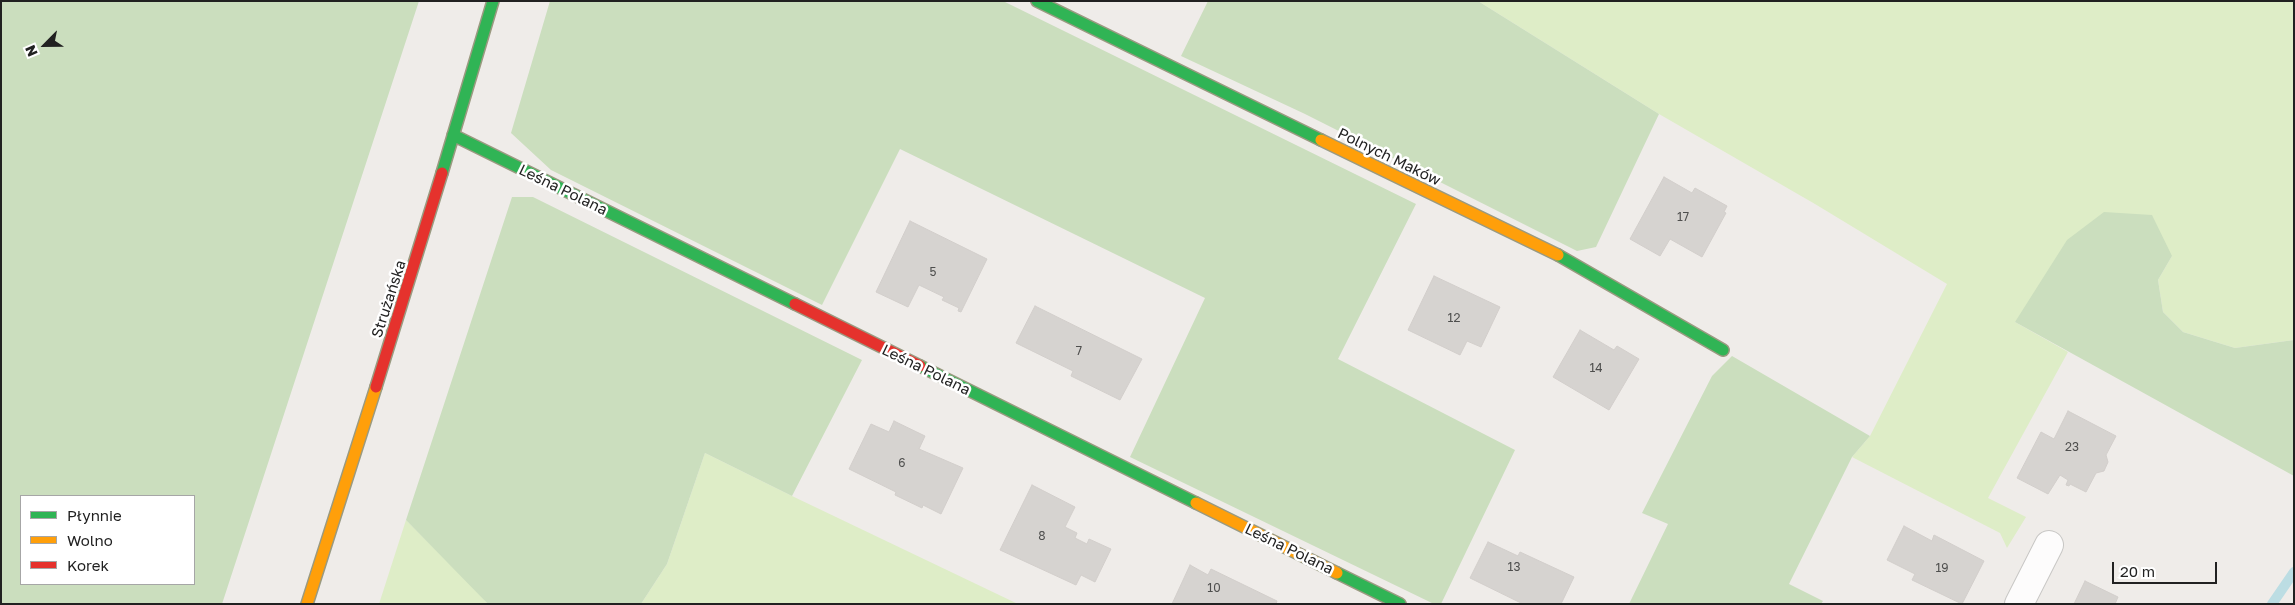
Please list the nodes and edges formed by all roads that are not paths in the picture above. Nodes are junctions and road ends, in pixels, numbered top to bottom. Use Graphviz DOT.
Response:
graph roads {
  1 [pos="493,1"];
  2 [pos="1037,1"];
  3 [pos="452,135"];
  4 [pos="1723,350"];
  5 [pos="2049,545"];
  6 [pos="307,604"];
  7 [pos="1400,604"];
  8 [pos="2019,604"];
  1 -- 3 [label="street, Strużańska"];
  2 -- 4 [label="street, Polnych Maków"];
  3 -- 6 [label="street, Strużańska"];
  3 -- 7 [label="street, Leśna Polana"];
  5 -- 8 [label="street"];
}
